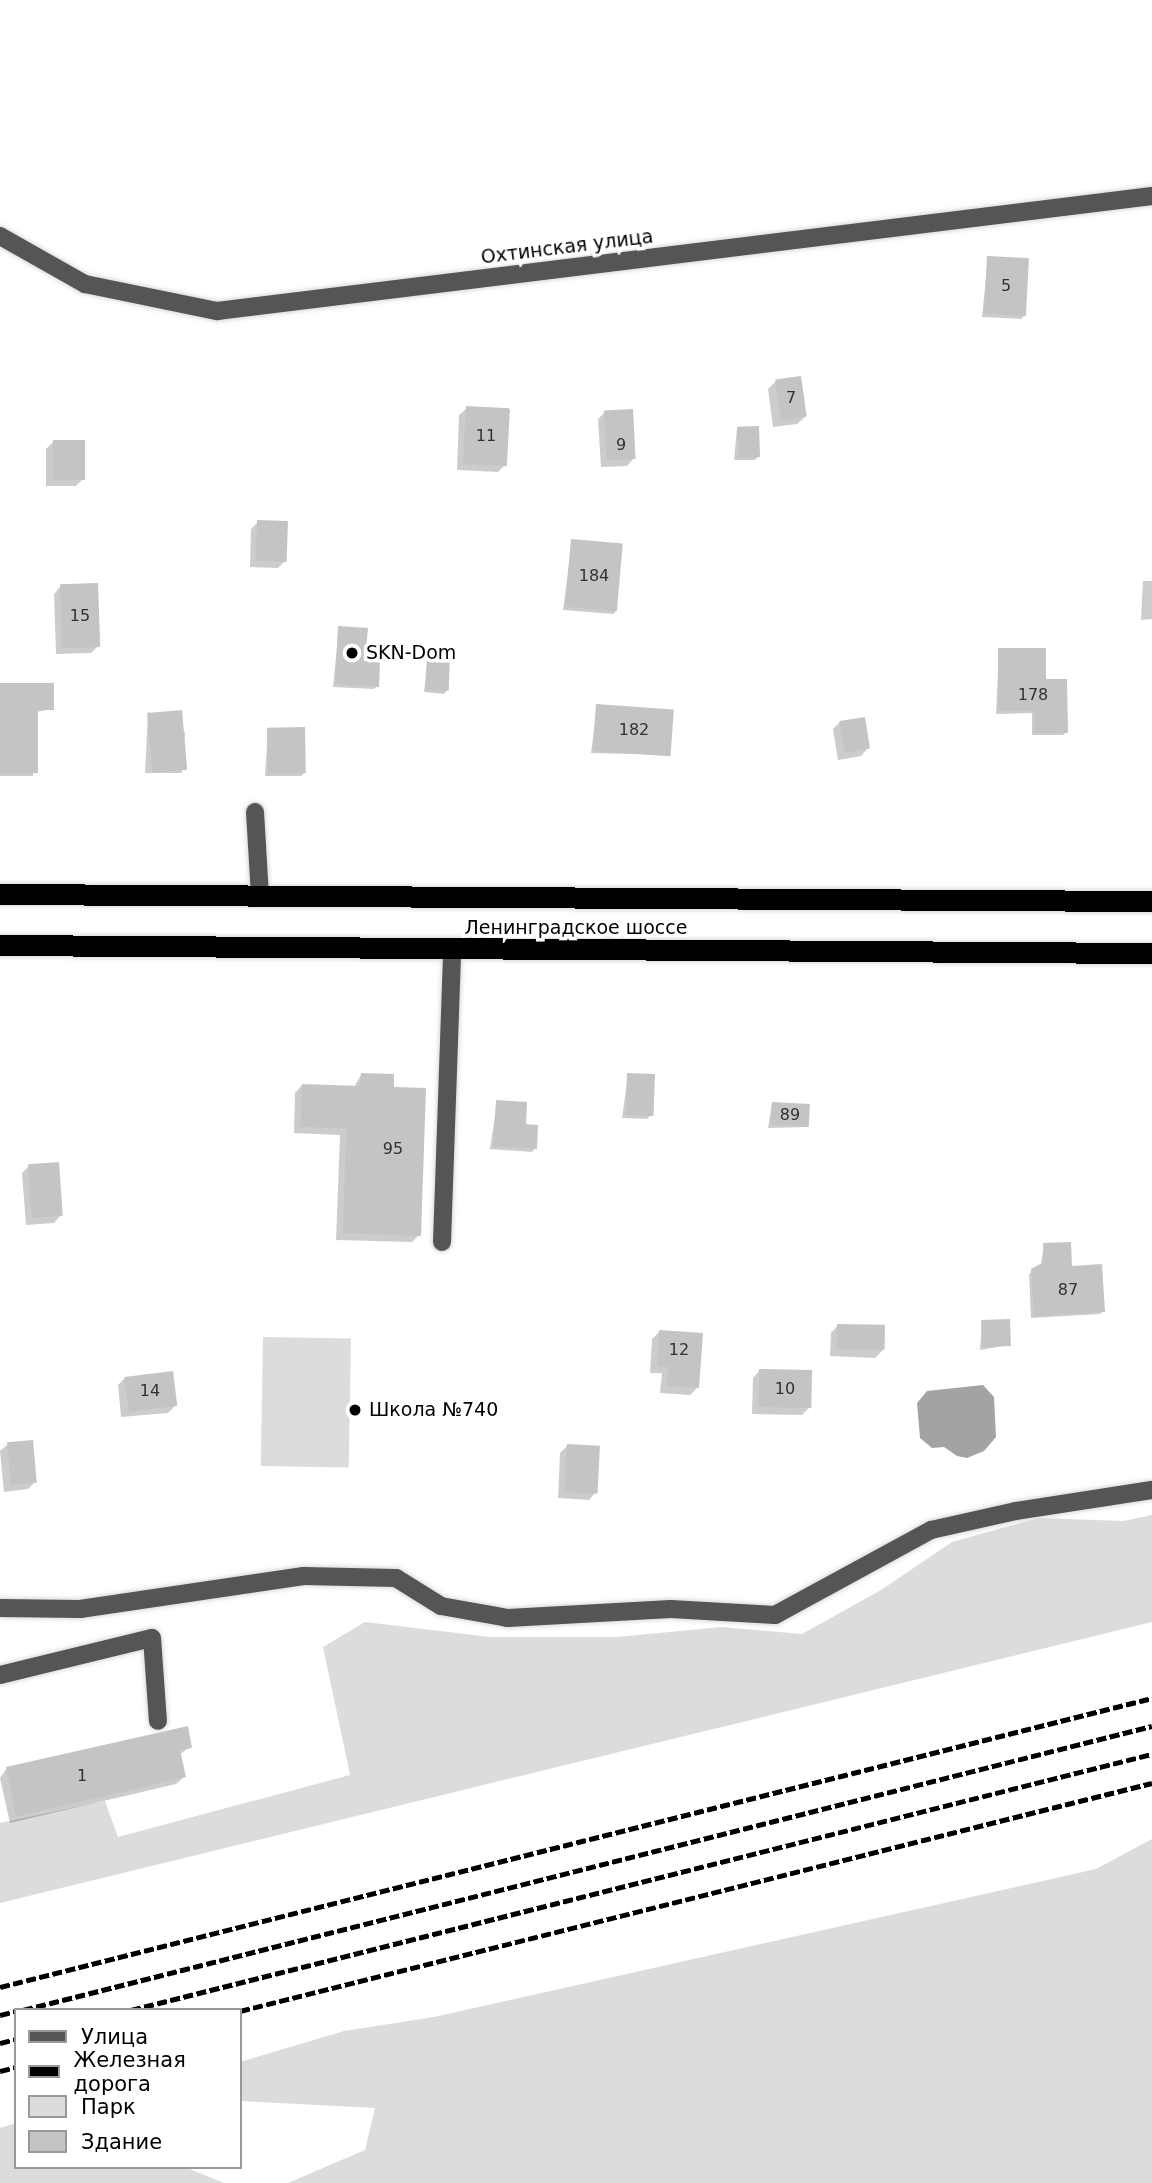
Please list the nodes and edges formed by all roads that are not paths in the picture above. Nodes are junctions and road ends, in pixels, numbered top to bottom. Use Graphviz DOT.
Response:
graph roads {
  1 [pos="1152,196"];
  2 [pos="0,236"];
  3 [pos="255,812"];
  4 [pos="0,894"];
  5 [pos="260,897"];
  6 [pos="1152,901"];
  7 [pos="0,945"];
  8 [pos="452,950"];
  9 [pos="1152,953"];
  10 [pos="442,1242"];
  11 [pos="1152,1490"];
  12 [pos="0,1608"];
  13 [pos="0,1675"];
  14 [pos="159,1721"];
  1 -- 2 [label="street, Охтинская улица"];
  3 -- 5 [label="street"];
  4 -- 5 [label="highway, Ленинградское шоссе"];
  5 -- 6 [label="highway, Ленинградское шоссе"];
  7 -- 8 [label="highway, Ленинградское шоссе"];
  8 -- 9 [label="highway, Ленинградское шоссе"];
  8 -- 10 [label="street"];
  11 -- 12 [label="street"];
  13 -- 14 [label="street"];
}
